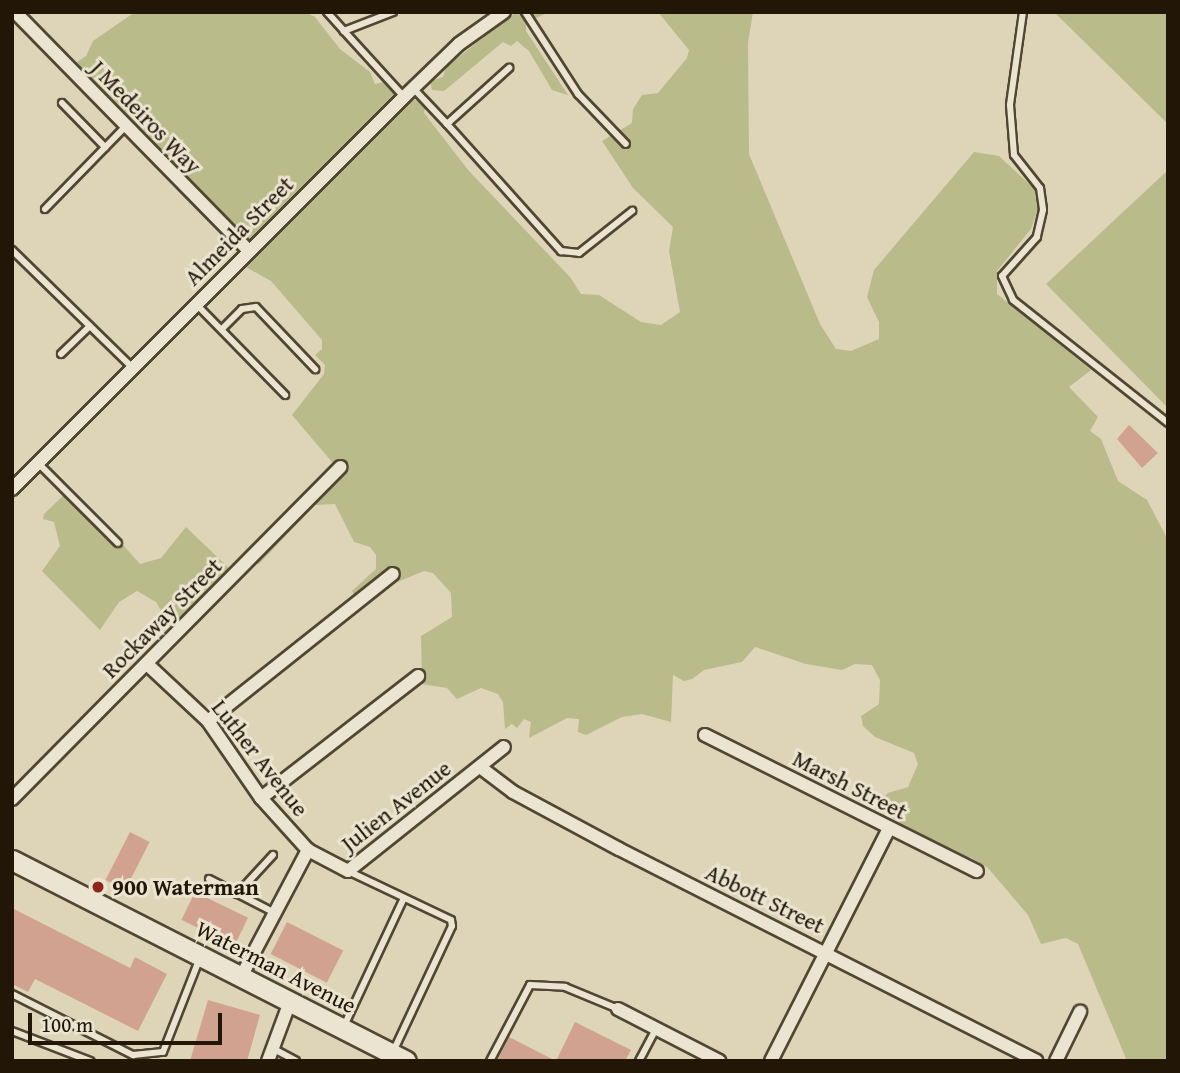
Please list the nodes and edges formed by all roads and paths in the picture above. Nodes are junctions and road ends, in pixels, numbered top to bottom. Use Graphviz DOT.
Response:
graph roads {
  1 [pos="15,12"];
  2 [pos="327,12"];
  3 [pos="393,12"];
  4 [pos="504,12"];
  5 [pos="525,12"];
  6 [pos="1023,12"];
  7 [pos="344,31"];
  8 [pos="509,68"];
  9 [pos="409,92"];
  10 [pos="62,103"];
  11 [pos="447,124"];
  12 [pos="125,127"];
  13 [pos="626,144"];
  14 [pos="105,148"];
  15 [pos="45,209"];
  16 [pos="632,211"];
  17 [pos="12,250"];
  18 [pos="249,251"];
  19 [pos="196,303"];
  20 [pos="90,326"];
  21 [pos="222,329"];
  22 [pos="61,354"];
  23 [pos="132,367"];
  24 [pos="315,369"];
  25 [pos="285,395"];
  26 [pos="1168,423"];
  27 [pos="38,463"];
  28 [pos="341,467"];
  29 [pos="12,489"];
  30 [pos="118,542"];
  31 [pos="393,574"];
  32 [pos="147,664"];
  33 [pos="418,676"];
  34 [pos="208,721"];
  35 [pos="705,735"];
  36 [pos="504,747"];
  37 [pos="480,767"];
  38 [pos="12,799"];
  39 [pos="261,799"];
  40 [pos="889,828"];
  41 [pos="308,850"];
  42 [pos="274,855"];
  43 [pos="12,860"];
  44 [pos="348,871"];
  45 [pos="977,872"];
  46 [pos="209,879"];
  47 [pos="237,894"];
  48 [pos="404,898"];
  49 [pos="275,913"];
  50 [pos="824,951"];
  51 [pos="201,956"];
  52 [pos="241,977"];
  53 [pos="12,994"];
  54 [pos="290,1002"];
  55 [pos="618,1009"];
  56 [pos="1080,1012"];
  57 [pos="342,1028"];
  58 [pos="656,1029"];
  59 [pos="12,1031"];
  60 [pos="270,1055"];
  61 [pos="399,1057"];
  62 [pos="132,1058"];
  63 [pos="90,1061"];
  64 [pos="296,1061"];
  65 [pos="490,1061"];
  66 [pos="639,1061"];
  67 [pos="719,1061"];
  68 [pos="771,1061"];
  69 [pos="1036,1061"];
  70 [pos="1056,1061"];
  1 -- 12 [label="street, J Medeiros Way"];
  2 -- 7 [label="lane"];
  3 -- 7 [label="lane"];
  4 -- 9 [label="street, Almeida Street"];
  5 -- 13 [label="lane"];
  6 -- 26 [label="lane"];
  7 -- 9 [label="lane"];
  8 -- 11 [label="lane"];
  9 -- 11 [label="lane"];
  9 -- 18 [label="street, Almeida Street"];
  10 -- 14 [label="lane"];
  11 -- 16 [label="lane"];
  12 -- 14 [label="lane"];
  12 -- 18 [label="street, J Medeiros Way"];
  14 -- 15 [label="lane"];
  17 -- 20 [label="lane"];
  18 -- 19 [label="street, Almeida Street"];
  19 -- 21 [label="lane"];
  19 -- 23 [label="street, Almeida Street"];
  20 -- 22 [label="lane"];
  20 -- 23 [label="lane"];
  21 -- 24 [label="lane"];
  21 -- 25 [label="lane"];
  23 -- 27 [label="street, Almeida Street"];
  27 -- 29 [label="street, Almeida Street"];
  27 -- 30 [label="lane"];
  28 -- 32 [label="street, Rockaway Street"];
  31 -- 34 [label="street"];
  32 -- 34 [label="street, Luther Avenue"];
  32 -- 38 [label="street, Rockaway Street"];
  33 -- 39 [label="street"];
  34 -- 39 [label="street, Luther Avenue"];
  35 -- 40 [label="street, Marsh Street"];
  36 -- 37 [label="street, Julien Avenue"];
  37 -- 44 [label="street, Julien Avenue"];
  37 -- 50 [label="street, Abbott Street"];
  39 -- 41 [label="street, Luther Avenue"];
  40 -- 45 [label="street, Marsh Street"];
  40 -- 50 [label="street"];
  41 -- 44 [label="street, Julien Avenue"];
  41 -- 49 [label="street"];
  42 -- 47 [label="lane"];
  43 -- 51 [label="main road, Waterman Avenue"];
  44 -- 48 [label="lane"];
  46 -- 47 [label="lane"];
  47 -- 49 [label="lane"];
  48 -- 57 [label="lane"];
  48 -- 61 [label="lane"];
  49 -- 52 [label="street"];
  50 -- 68 [label="street"];
  50 -- 69 [label="street, Abbott Street"];
  51 -- 52 [label="main road, Waterman Avenue"];
  51 -- 62 [label="lane"];
  52 -- 54 [label="main road, Waterman Avenue"];
  53 -- 62 [label="lane"];
  54 -- 57 [label="main road, Waterman Avenue"];
  54 -- 60 [label="street"];
  55 -- 58 [label="street"];
  55 -- 65 [label="lane"];
  56 -- 70 [label="street"];
  57 -- 61 [label="main road, Waterman Avenue"];
  58 -- 66 [label="lane"];
  58 -- 67 [label="street"];
  59 -- 63 [label="lane"];
  60 -- 64 [label="lane"];
}
